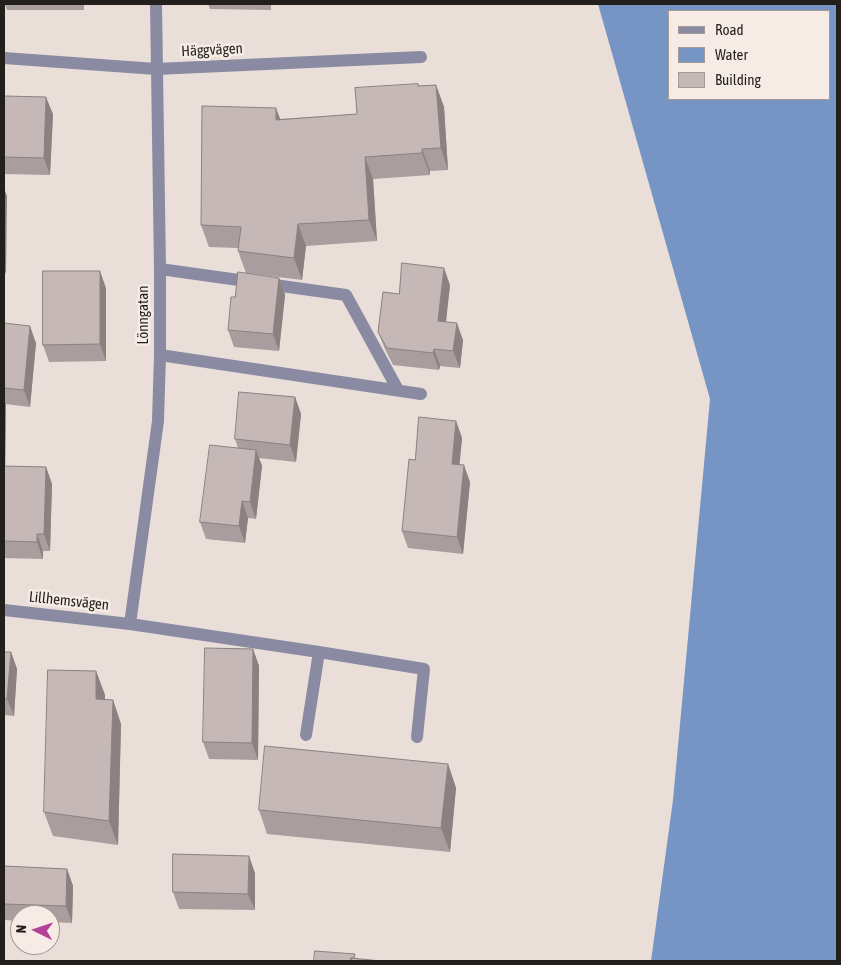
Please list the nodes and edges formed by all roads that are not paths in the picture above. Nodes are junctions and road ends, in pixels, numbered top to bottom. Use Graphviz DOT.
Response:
graph roads {
  1 [pos="156,4"];
  2 [pos="421,57"];
  3 [pos="4,58"];
  4 [pos="156,69"];
  5 [pos="160,269"];
  6 [pos="160,355"];
  7 [pos="398,390"];
  8 [pos="421,394"];
  9 [pos="4,610"];
  10 [pos="130,624"];
  11 [pos="319,652"];
  12 [pos="306,735"];
  13 [pos="417,737"];
  1 -- 4 [label="street, Lönngatan"];
  2 -- 4 [label="street, Häggvägen"];
  3 -- 4 [label="street, Häggvägen"];
  4 -- 5 [label="street, Lönngatan"];
  5 -- 6 [label="street, Lönngatan"];
  5 -- 7 [label="street"];
  6 -- 7 [label="street"];
  6 -- 10 [label="street, Lönngatan"];
  7 -- 8 [label="street"];
  9 -- 10 [label="street, Lillhemsvägen"];
  10 -- 11 [label="street, Lillhemsvägen"];
  11 -- 12 [label="street"];
  11 -- 13 [label="street, Lillhemsvägen"];
}
